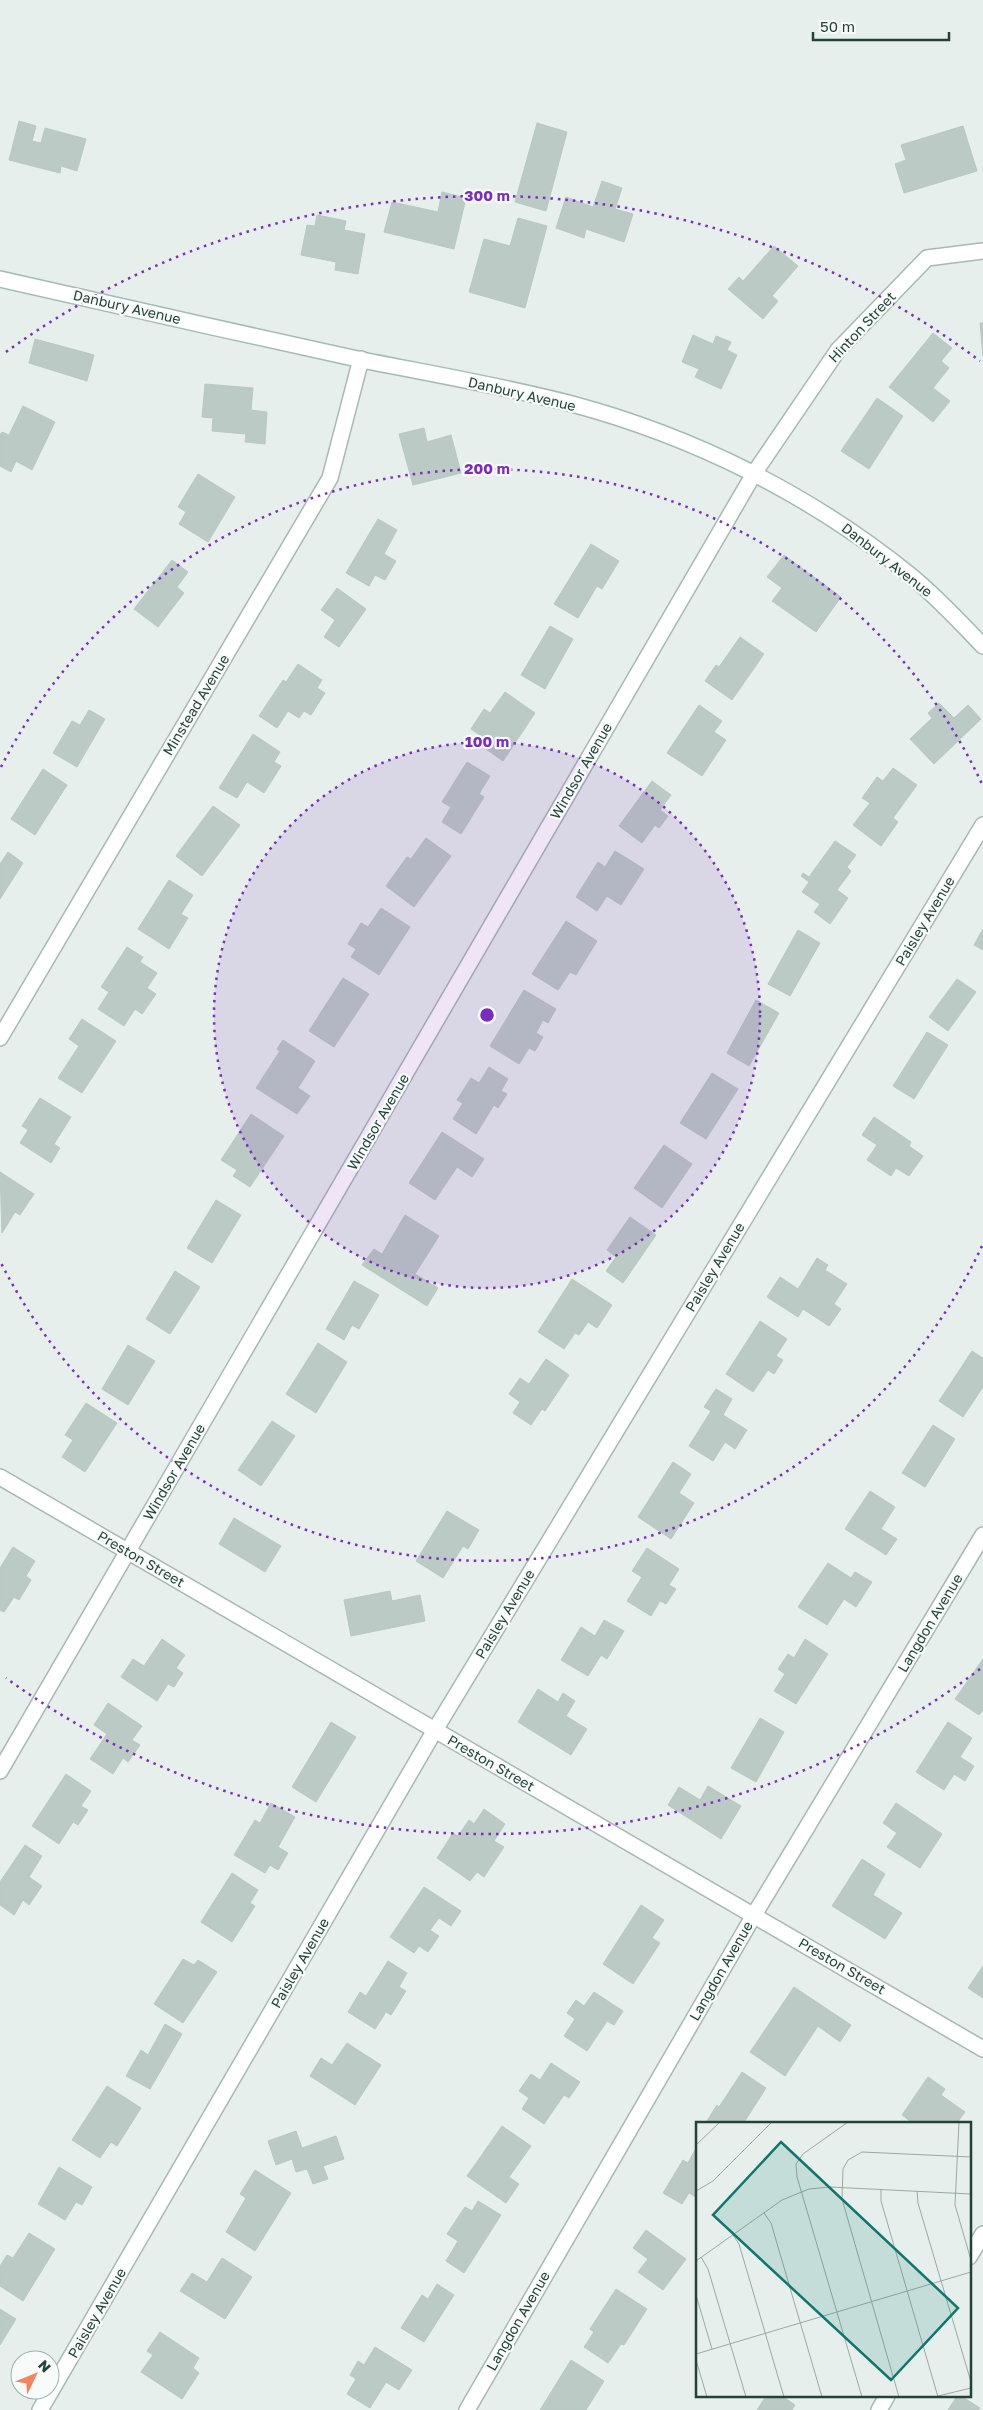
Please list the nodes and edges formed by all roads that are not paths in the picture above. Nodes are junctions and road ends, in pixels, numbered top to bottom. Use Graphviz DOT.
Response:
graph roads {
  1 [pos="983,251"];
  2 [pos="0,279"];
  3 [pos="361,359"];
  4 [pos="755,472"];
  5 [pos="983,646"];
  6 [pos="983,825"];
  7 [pos="0,1038"];
  8 [pos="0,1477"];
  9 [pos="983,1535"];
  10 [pos="128,1551"];
  11 [pos="435,1730"];
  12 [pos="0,1770"];
  13 [pos="754,1915"];
  14 [pos="983,2049"];
  15 [pos="983,2234"];
  16 [pos="970,2255"];
  17 [pos="886,2398"];
  18 [pos="40,2410"];
  19 [pos="467,2410"];
  20 [pos="879,2410"];
  1 -- 4 [label="street, Hinton Street"];
  2 -- 3 [label="street, Danbury Avenue"];
  3 -- 4 [label="street, Danbury Avenue"];
  3 -- 7 [label="street, Minstead Avenue"];
  4 -- 5 [label="street, Danbury Avenue"];
  4 -- 10 [label="street, Windsor Avenue"];
  6 -- 11 [label="street, Paisley Avenue"];
  8 -- 10 [label="street, Preston Street"];
  9 -- 13 [label="street, Langdon Avenue"];
  10 -- 11 [label="street, Preston Street"];
  10 -- 12 [label="street, Windsor Avenue"];
  11 -- 13 [label="street, Preston Street"];
  11 -- 18 [label="street, Paisley Avenue"];
  13 -- 14 [label="street, Preston Street"];
  13 -- 19 [label="street, Langdon Avenue"];
  15 -- 16 [label="street"];
  17 -- 20 [label="street"];
}
